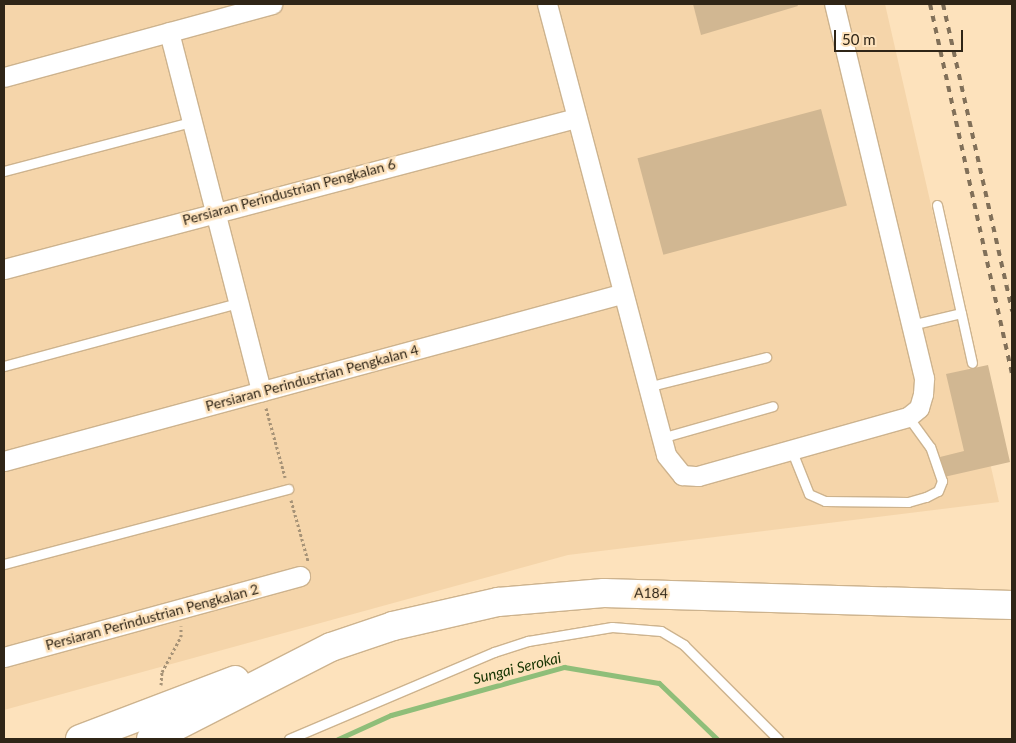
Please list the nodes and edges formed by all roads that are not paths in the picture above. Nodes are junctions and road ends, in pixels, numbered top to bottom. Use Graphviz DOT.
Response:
graph roads {
  1 [pos="272,4"];
  2 [pos="547,4"];
  3 [pos="834,4"];
  4 [pos="169,32"];
  5 [pos="4,77"];
  6 [pos="576,118"];
  7 [pos="191,122"];
  8 [pos="4,171"];
  9 [pos="937,205"];
  10 [pos="214,211"];
  11 [pos="4,268"];
  12 [pos="621,294"];
  13 [pos="238,303"];
  14 [pos="961,313"];
  15 [pos="911,325"];
  16 [pos="766,357"];
  17 [pos="972,363"];
  18 [pos="4,366"];
  19 [pos="646,388"];
  20 [pos="261,391"];
  21 [pos="773,406"];
  22 [pos="908,417"];
  23 [pos="661,438"];
  24 [pos="791,449"];
  25 [pos="4,461"];
  26 [pos="288,489"];
  27 [pos="4,564"];
  28 [pos="300,576"];
  29 [pos="1012,605"];
  30 [pos="4,657"];
  31 [pos="300,660"];
  32 [pos="80,739"];
  33 [pos="151,739"];
  34 [pos="290,739"];
  35 [pos="778,739"];
  1 -- 4 [label="street"];
  2 -- 6 [label="street"];
  3 -- 15 [label="street"];
  4 -- 5 [label="street"];
  4 -- 7 [label="street"];
  6 -- 10 [label="street, Persiaran Perindustrian Pengkalan 6"];
  6 -- 12 [label="street"];
  7 -- 8 [label="lane"];
  7 -- 10 [label="street"];
  9 -- 14 [label="lane"];
  10 -- 11 [label="street, Persiaran Perindustrian Pengkalan 6"];
  10 -- 13 [label="street"];
  12 -- 19 [label="street"];
  12 -- 20 [label="street, Persiaran Perindustrian Pengkalan 4"];
  13 -- 18 [label="lane"];
  13 -- 20 [label="street"];
  14 -- 15 [label="lane"];
  14 -- 17 [label="lane"];
  15 -- 22 [label="street"];
  16 -- 19 [label="lane"];
  19 -- 23 [label="street"];
  20 -- 25 [label="street, Persiaran Perindustrian Pengkalan 4"];
  21 -- 23 [label="lane"];
  22 -- 24 [label="street"];
  22 -- 24 [label="lane"];
  23 -- 24 [label="street"];
  26 -- 27 [label="lane"];
  28 -- 30 [label="street, Persiaran Perindustrian Pengkalan 2"];
  29 -- 31 [label="main road, A184"];
  31 -- 32 [label="main road"];
  31 -- 33 [label="main road"];
  34 -- 35 [label="lane"];
}
